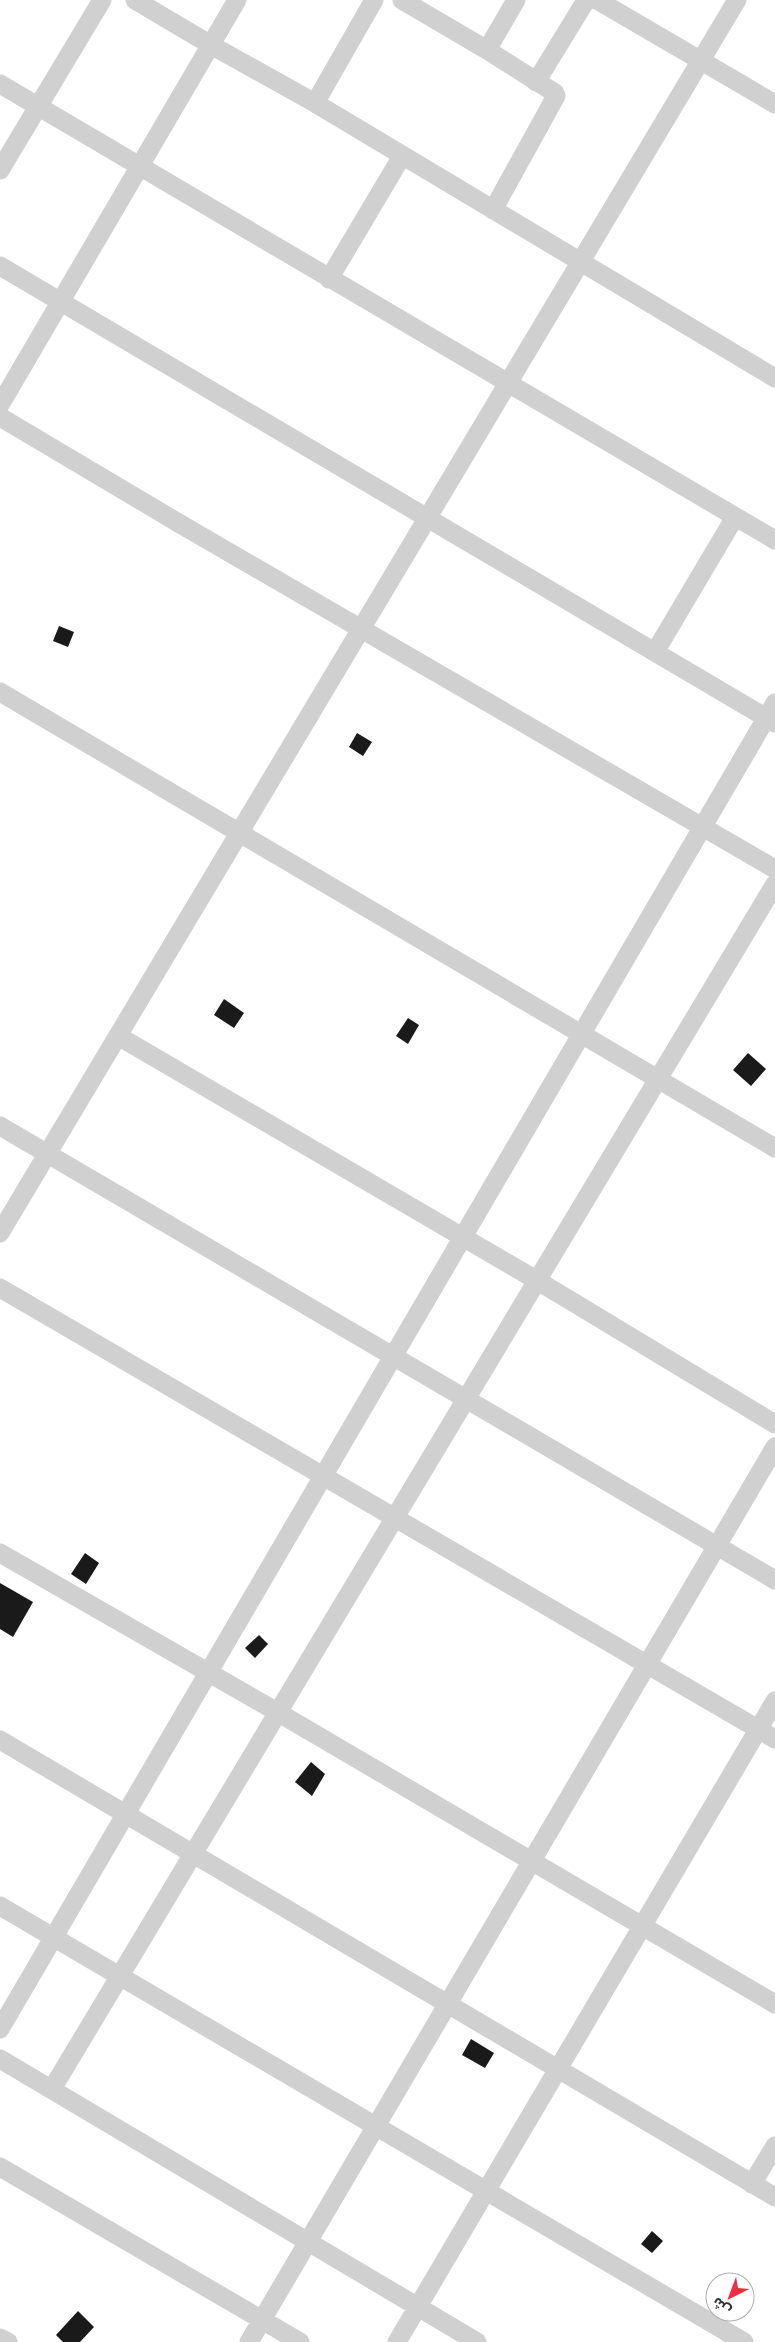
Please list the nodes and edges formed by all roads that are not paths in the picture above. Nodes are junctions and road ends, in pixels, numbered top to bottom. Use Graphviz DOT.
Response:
graph roads {
  1 [pos="102,0"];
  2 [pos="135,0"];
  3 [pos="237,0"];
  4 [pos="374,0"];
  5 [pos="402,0"];
  6 [pos="516,0"];
  7 [pos="589,0"];
  8 [pos="597,0"];
  9 [pos="737,0"];
  10 [pos="211,46"];
  11 [pos="487,50"];
  12 [pos="701,61"];
  13 [pos="536,82"];
  14 [pos="0,84"];
  15 [pos="315,103"];
  16 [pos="775,104"];
  17 [pos="38,106"];
  18 [pos="402,156"];
  19 [pos="140,167"];
  20 [pos="0,170"];
  21 [pos="493,210"];
  22 [pos="580,262"];
  23 [pos="0,266"];
  24 [pos="330,279"];
  25 [pos="59,302"];
  26 [pos="775,378"];
  27 [pos="508,383"];
  28 [pos="0,405"];
  29 [pos="0,416"];
  30 [pos="735,517"];
  31 [pos="428,518"];
  32 [pos="775,540"];
  33 [pos="362,628"];
  34 [pos="655,652"];
  35 [pos="0,692"];
  36 [pos="772,714"];
  37 [pos="702,827"];
  38 [pos="239,833"];
  39 [pos="775,869"];
  40 [pos="775,884"];
  41 [pos="581,1034"];
  42 [pos="118,1036"];
  43 [pos="658,1079"];
  44 [pos="0,1126"];
  45 [pos="775,1148"];
  46 [pos="48,1154"];
  47 [pos="0,1233"];
  48 [pos="462,1237"];
  49 [pos="538,1281"];
  50 [pos="0,1288"];
  51 [pos="393,1356"];
  52 [pos="467,1399"];
  53 [pos="775,1424"];
  54 [pos="775,1447"];
  55 [pos="323,1476"];
  56 [pos="396,1518"];
  57 [pos="717,1546"];
  58 [pos="0,1553"];
  59 [pos="775,1580"];
  60 [pos="647,1665"];
  61 [pos="207,1674"];
  62 [pos="775,1701"];
  63 [pos="279,1713"];
  64 [pos="759,1729"];
  65 [pos="775,1739"];
  66 [pos="0,1740"];
  67 [pos="126,1814"];
  68 [pos="194,1854"];
  69 [pos="532,1863"];
  70 [pos="0,1906"];
  71 [pos="642,1927"];
  72 [pos="53,1937"];
  73 [pos="120,1976"];
  74 [pos="448,2004"];
  75 [pos="775,2004"];
  76 [pos="0,2028"];
  77 [pos="0,2059"];
  78 [pos="558,2069"];
  79 [pos="52,2089"];
  80 [pos="376,2127"];
  81 [pos="775,2146"];
  82 [pos="0,2166"];
  83 [pos="752,2184"];
  84 [pos="486,2191"];
  85 [pos="775,2197"];
  86 [pos="309,2242"];
  87 [pos="418,2307"];
  88 [pos="262,2320"];
  89 [pos="0,2338"];
  90 [pos="8,2342"];
  91 [pos="249,2342"];
  92 [pos="300,2342"];
  93 [pos="397,2342"];
  94 [pos="477,2342"];
  95 [pos="744,2342"];
  1 -- 17 [label="street"];
  2 -- 10 [label="street"];
  3 -- 10 [label="street"];
  4 -- 15 [label="street"];
  5 -- 11 [label="street"];
  6 -- 11 [label="street"];
  7 -- 13 [label="street"];
  8 -- 12 [label="street"];
  9 -- 12 [label="street"];
  10 -- 15 [label="street"];
  10 -- 19 [label="street"];
  11 -- 13 [label="street"];
  12 -- 16 [label="street"];
  12 -- 22 [label="street"];
  13 -- 21 [label="street"];
  14 -- 17 [label="street"];
  15 -- 18 [label="street"];
  17 -- 19 [label="street"];
  17 -- 20 [label="street"];
  18 -- 21 [label="street"];
  18 -- 24 [label="street"];
  19 -- 24 [label="street"];
  19 -- 25 [label="street"];
  21 -- 22 [label="street"];
  22 -- 26 [label="street"];
  22 -- 27 [label="street"];
  23 -- 25 [label="street"];
  24 -- 27 [label="street"];
  25 -- 28 [label="street"];
  25 -- 31 [label="street"];
  27 -- 30 [label="street"];
  27 -- 31 [label="street"];
  29 -- 33 [label="street"];
  30 -- 32 [label="street"];
  30 -- 34 [label="street"];
  31 -- 33 [label="street"];
  31 -- 34 [label="street"];
  33 -- 37 [label="street"];
  33 -- 38 [label="street"];
  34 -- 36 [label="street"];
  35 -- 38 [label="street"];
  36 -- 37 [label="street"];
  37 -- 39 [label="street"];
  37 -- 41 [label="street"];
  38 -- 41 [label="street"];
  38 -- 42 [label="street"];
  40 -- 43 [label="street"];
  41 -- 43 [label="street"];
  41 -- 48 [label="street"];
  42 -- 46 [label="street"];
  42 -- 48 [label="street"];
  43 -- 45 [label="street"];
  43 -- 49 [label="street"];
  44 -- 46 [label="street"];
  46 -- 47 [label="street"];
  46 -- 51 [label="street"];
  48 -- 49 [label="street"];
  48 -- 51 [label="street"];
  49 -- 52 [label="street"];
  49 -- 53 [label="street"];
  50 -- 55 [label="street"];
  51 -- 52 [label="street"];
  51 -- 55 [label="street"];
  52 -- 56 [label="street"];
  52 -- 57 [label="street"];
  54 -- 57 [label="street"];
  55 -- 56 [label="street"];
  55 -- 61 [label="street"];
  56 -- 60 [label="street"];
  56 -- 63 [label="street"];
  57 -- 59 [label="street"];
  57 -- 60 [label="street"];
  58 -- 61 [label="street"];
  60 -- 64 [label="street"];
  60 -- 69 [label="street"];
  61 -- 63 [label="street"];
  61 -- 67 [label="street"];
  62 -- 64 [label="street"];
  63 -- 68 [label="street"];
  63 -- 69 [label="street"];
  64 -- 65 [label="street"];
  64 -- 71 [label="street"];
  66 -- 67 [label="street"];
  67 -- 68 [label="street"];
  67 -- 72 [label="street"];
  68 -- 73 [label="street"];
  68 -- 74 [label="street"];
  69 -- 71 [label="street"];
  69 -- 74 [label="street"];
  70 -- 72 [label="street"];
  71 -- 75 [label="street"];
  71 -- 78 [label="street"];
  72 -- 73 [label="street"];
  72 -- 76 [label="street"];
  73 -- 79 [label="street"];
  73 -- 80 [label="street"];
  74 -- 78 [label="street"];
  74 -- 80 [label="street"];
  77 -- 79 [label="street"];
  78 -- 83 [label="street"];
  78 -- 84 [label="street"];
  79 -- 86 [label="street"];
  80 -- 84 [label="street"];
  80 -- 86 [label="street"];
  81 -- 83 [label="street"];
  82 -- 88 [label="street"];
  83 -- 85 [label="street"];
  84 -- 87 [label="street"];
  84 -- 95 [label="street"];
  86 -- 87 [label="street"];
  86 -- 88 [label="street"];
  87 -- 93 [label="street"];
  87 -- 94 [label="street"];
  88 -- 91 [label="street"];
  88 -- 92 [label="street"];
  89 -- 90 [label="street"];
}
